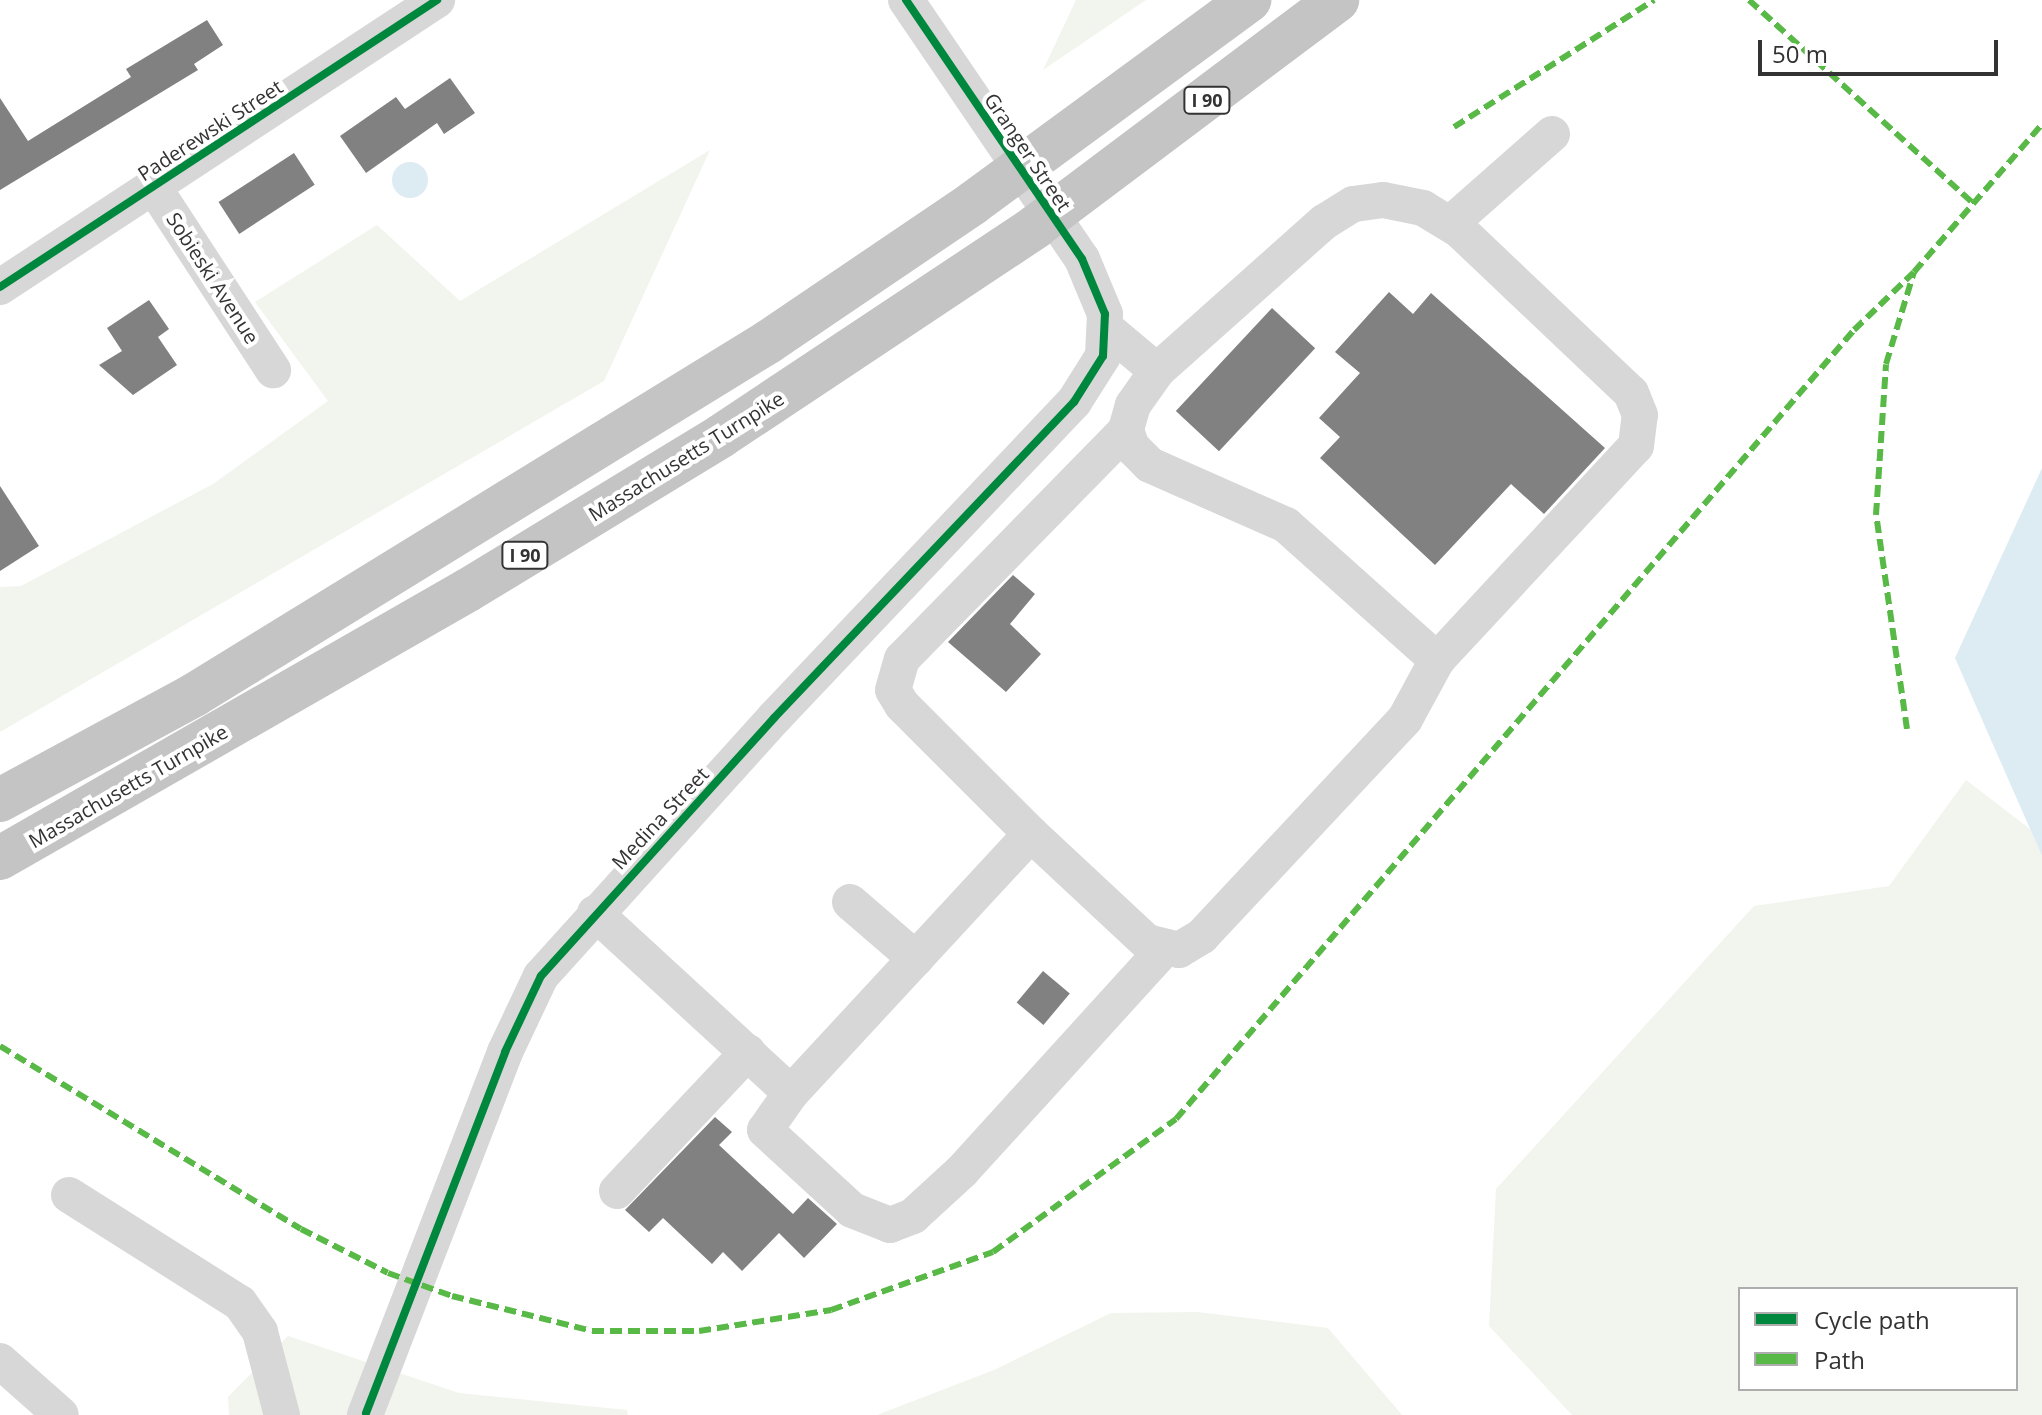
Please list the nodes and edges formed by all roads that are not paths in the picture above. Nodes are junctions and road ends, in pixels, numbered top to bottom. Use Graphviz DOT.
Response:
graph roads {
  1 [pos="437,0"];
  2 [pos="906,0"];
  3 [pos="1249,0"];
  4 [pos="1337,0"];
  5 [pos="1552,134"];
  6 [pos="153,186"];
  7 [pos="1450,224"];
  8 [pos="0,287"];
  9 [pos="1107,329"];
  10 [pos="273,370"];
  11 [pos="1157,371"];
  12 [pos="1126,430"];
  13 [pos="1437,660"];
  14 [pos="0,800"];
  15 [pos="1031,834"];
  16 [pos="0,858"];
  17 [pos="850,902"];
  18 [pos="595,913"];
  19 [pos="1166,947"];
  20 [pos="916,959"];
  21 [pos="748,1052"];
  22 [pos="791,1093"];
  23 [pos="617,1191"];
  24 [pos="69,1195"];
  25 [pos="0,1361"];
  26 [pos="365,1414"];
  27 [pos="61,1415"];
  28 [pos="282,1415"];
  1 -- 6 [label="street, Paderewski Street"];
  2 -- 9 [label="street, Granger Street"];
  3 -- 14 [label="highway, I 90"];
  4 -- 16 [label="highway, Massachusetts Turnpike / I 90"];
  5 -- 7 [label="street"];
  6 -- 8 [label="street, Paderewski Street"];
  6 -- 10 [label="street, Sobieski Avenue"];
  7 -- 11 [label="street"];
  7 -- 13 [label="street"];
  9 -- 11 [label="street"];
  9 -- 18 [label="street, Medina Street"];
  11 -- 12 [label="street"];
  12 -- 13 [label="street"];
  12 -- 15 [label="street"];
  13 -- 19 [label="street"];
  15 -- 19 [label="street"];
  15 -- 20 [label="street"];
  17 -- 20 [label="street"];
  18 -- 21 [label="street"];
  18 -- 26 [label="street, Medina Street"];
  19 -- 22 [label="street"];
  20 -- 22 [label="street"];
  21 -- 22 [label="street"];
  21 -- 23 [label="street"];
  24 -- 28 [label="street"];
  25 -- 27 [label="street"];
}
